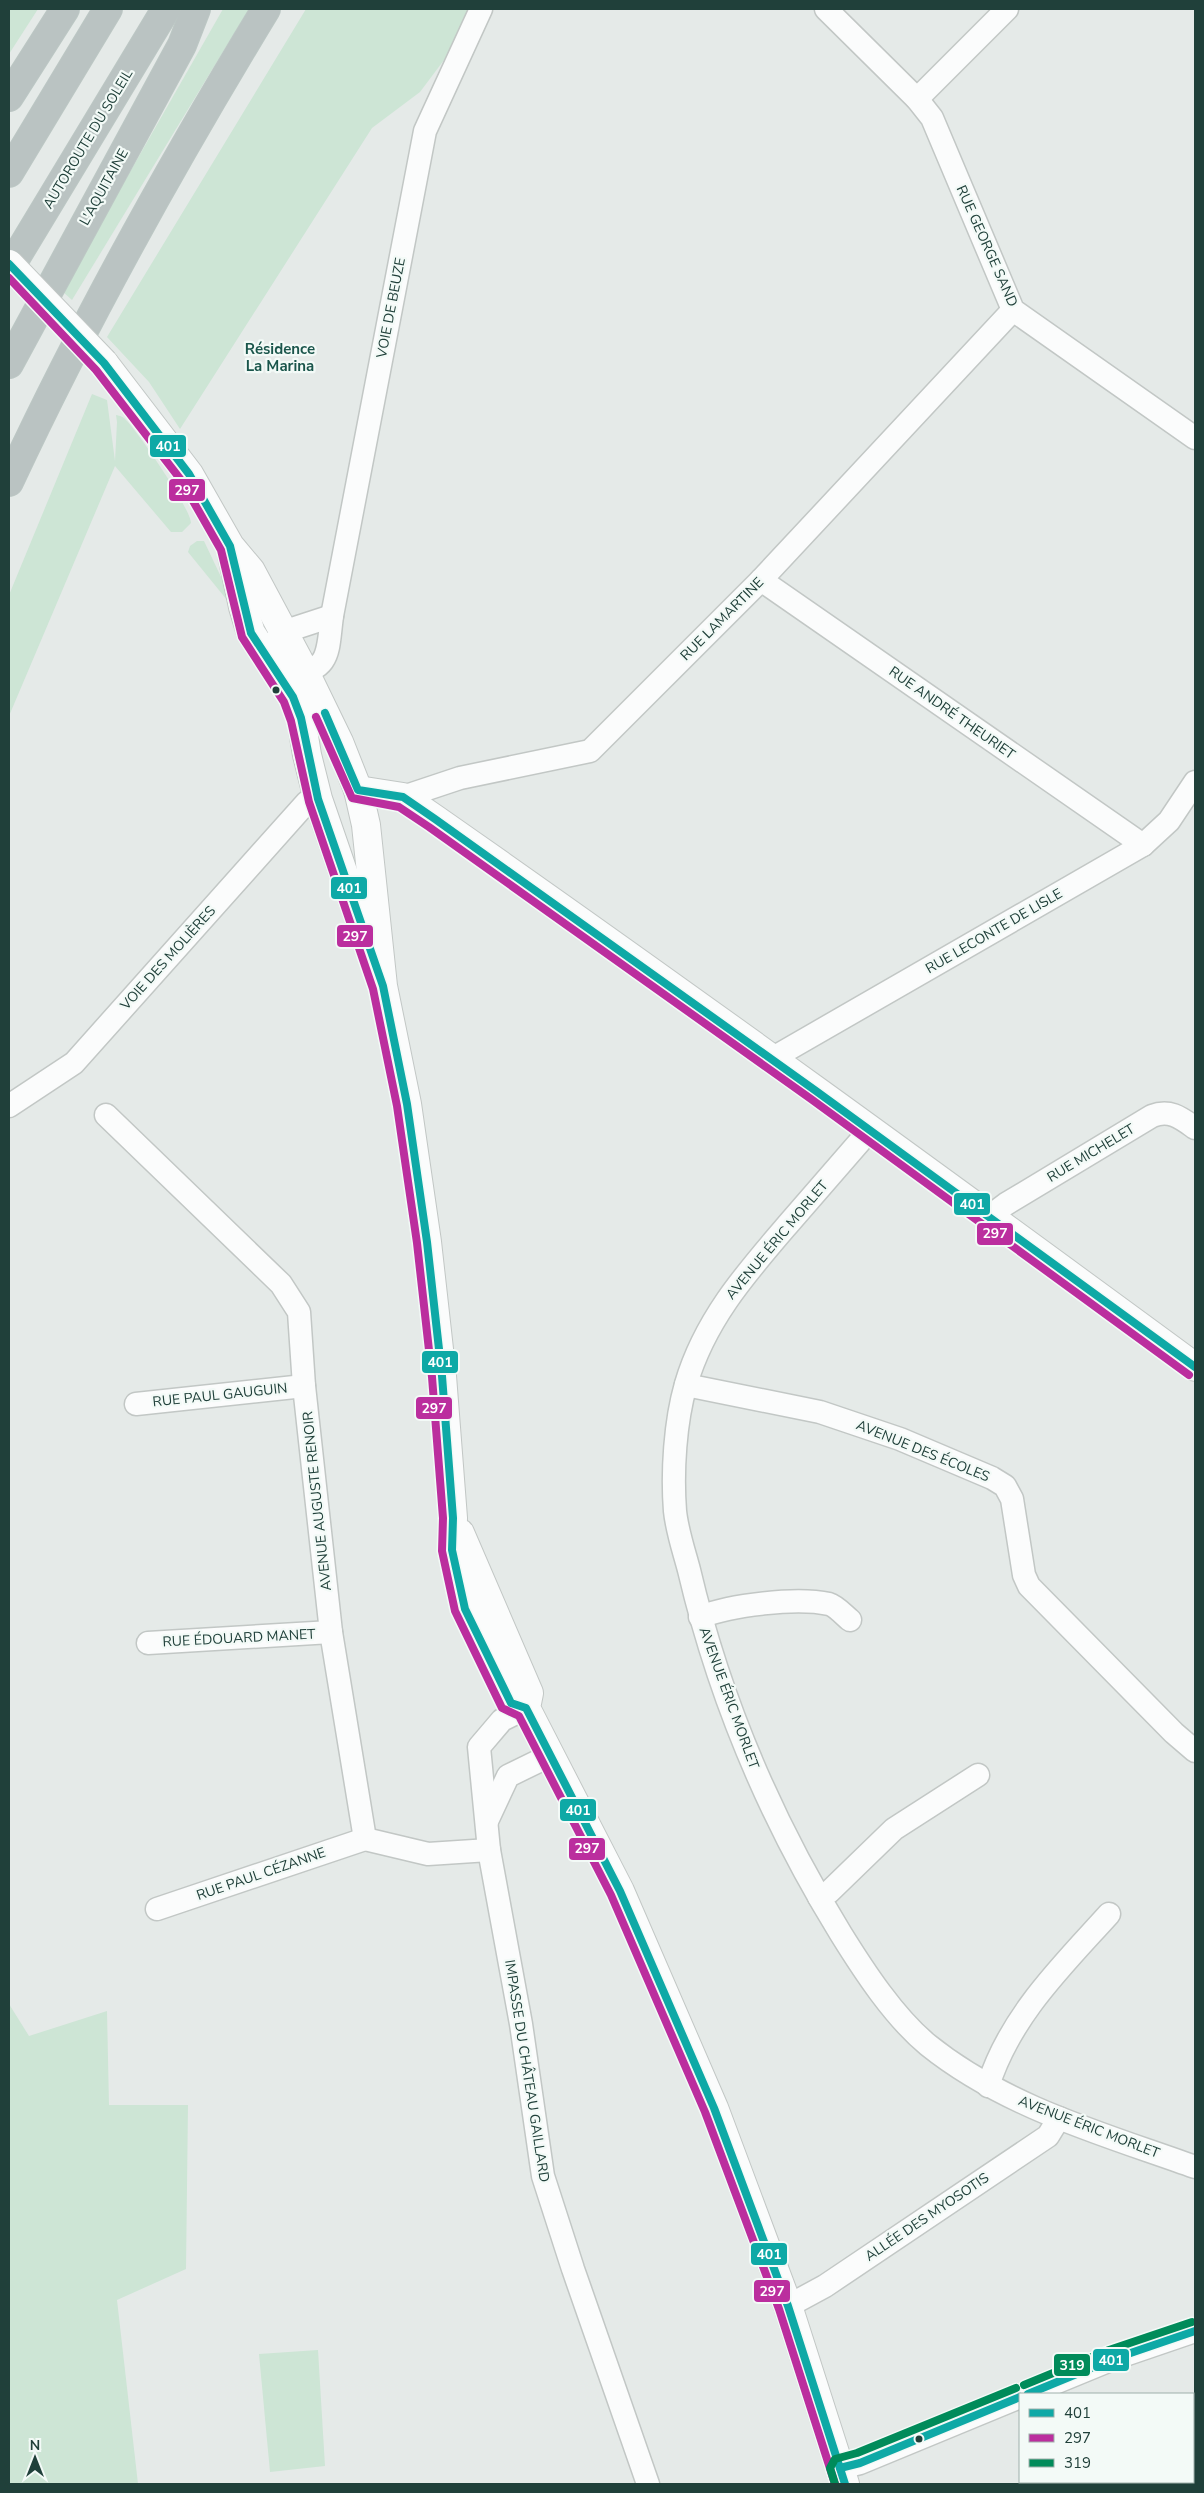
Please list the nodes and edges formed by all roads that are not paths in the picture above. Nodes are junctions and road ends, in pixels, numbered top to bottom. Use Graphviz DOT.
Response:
graph roads {
  1 [pos="65,9"];
  2 [pos="108,9"];
  3 [pos="166,9"];
  4 [pos="196,9"];
  5 [pos="266,9"];
  6 [pos="481,9"];
  7 [pos="826,9"];
  8 [pos="1007,9"];
  9 [pos="9,97"];
  10 [pos="917,99"];
  11 [pos="9,174"];
  12 [pos="9,264"];
  13 [pos="9,270"];
  14 [pos="1013,310"];
  15 [pos="9,364"];
  16 [pos="1195,438"];
  17 [pos="9,482"];
  18 [pos="230,546"];
  19 [pos="761,580"];
  20 [pos="332,616"];
  21 [pos="283,632"];
  22 [pos="286,671"];
  23 [pos="1195,782"];
  24 [pos="358,792"];
  25 [pos="403,797"];
  26 [pos="318,800"];
  27 [pos="1143,845"];
  28 [pos="383,986"];
  29 [pos="773,1058"];
  30 [pos="9,1106"];
  31 [pos="106,1115"];
  32 [pos="1195,1128"];
  33 [pos="869,1130"];
  34 [pos="990,1216"];
  35 [pos="1195,1367"];
  36 [pos="686,1385"];
  37 [pos="304,1386"];
  38 [pos="136,1404"];
  39 [pos="700,1617"];
  40 [pos="850,1620"];
  41 [pos="331,1632"];
  42 [pos="148,1643"];
  43 [pos="526,1708"];
  44 [pos="1195,1751"];
  45 [pos="550,1755"];
  46 [pos="978,1775"];
  47 [pos="486,1822"];
  48 [pos="365,1839"];
  49 [pos="489,1850"];
  50 [pos="819,1897"];
  51 [pos="157,1909"];
  52 [pos="1109,1914"];
  53 [pos="988,2086"];
  54 [pos="1059,2118"];
  55 [pos="1195,2167"];
  56 [pos="788,2306"];
  57 [pos="1195,2331"];
  58 [pos="1030,2393"];
  59 [pos="1019,2397"];
  60 [pos="843,2476"];
  61 [pos="648,2484"];
  1 -- 9 [label="highway"];
  2 -- 11 [label="highway"];
  3 -- 13 [label="highway, AUTOROUTE DU SOLEIL"];
  4 -- 15 [label="highway, L'AQUITAINE"];
  5 -- 17 [label="highway"];
  6 -- 20 [label="street, VOIE DE BEUZE"];
  7 -- 10 [label="street, RUE GEORGE SAND"];
  8 -- 10 [label="street"];
  10 -- 14 [label="street, RUE GEORGE SAND"];
  12 -- 18 [label="street, bridge"];
  14 -- 16 [label="street, RUE GEORGE SAND"];
  14 -- 19 [label="street, RUE LAMARTINE"];
  18 -- 21 [label="street"];
  18 -- 22 [label="street"];
  19 -- 25 [label="street, RUE LAMARTINE"];
  19 -- 27 [label="street, RUE ANDRÉ THEURIET"];
  20 -- 21 [label="street"];
  20 -- 22 [label="street, VOIE DE BEUZE"];
  21 -- 22 [label="street"];
  21 -- 22 [label="street"];
  22 -- 24 [label="street"];
  22 -- 26 [label="street"];
  23 -- 27 [label="street, RUE LECONTE DE LISLE"];
  24 -- 25 [label="street, RUE LAMARTINE"];
  24 -- 26 [label="street"];
  24 -- 26 [label="street"];
  24 -- 28 [label="street"];
  25 -- 29 [label="street"];
  26 -- 28 [label="street"];
  26 -- 30 [label="street, VOIE DES MOLIÈRES"];
  27 -- 29 [label="street, RUE LECONTE DE LISLE"];
  28 -- 43 [label="street"];
  29 -- 33 [label="street"];
  31 -- 37 [label="street, AVENUE AUGUSTE RENOIR"];
  32 -- 34 [label="street, RUE MICHELET"];
  33 -- 34 [label="street"];
  33 -- 36 [label="street, AVENUE ÉRIC MORLET"];
  34 -- 35 [label="street"];
  36 -- 39 [label="street, AVENUE ÉRIC MORLET"];
  36 -- 44 [label="street, AVENUE DES ÉCOLES"];
  37 -- 38 [label="street, RUE PAUL GAUGUIN"];
  37 -- 41 [label="street, AVENUE AUGUSTE RENOIR"];
  39 -- 40 [label="street"];
  39 -- 50 [label="street, AVENUE ÉRIC MORLET"];
  41 -- 42 [label="street, RUE ÉDOUARD MANET"];
  41 -- 48 [label="street, AVENUE AUGUSTE RENOIR"];
  43 -- 45 [label="street"];
  43 -- 47 [label="street, IMPASSE DU CHÂTEAU GAILLARD"];
  45 -- 47 [label="street"];
  45 -- 56 [label="street"];
  46 -- 50 [label="street"];
  47 -- 49 [label="street, IMPASSE DU CHÂTEAU GAILLARD"];
  48 -- 49 [label="street"];
  48 -- 51 [label="street, RUE PAUL CÉZANNE"];
  49 -- 61 [label="street, IMPASSE DU CHÂTEAU GAILLARD"];
  50 -- 53 [label="street, AVENUE ÉRIC MORLET"];
  52 -- 53 [label="street"];
  53 -- 54 [label="street, AVENUE ÉRIC MORLET"];
  54 -- 55 [label="street, AVENUE ÉRIC MORLET"];
  54 -- 56 [label="street, ALLÉE DES MYOSOTIS"];
  56 -- 60 [label="street"];
  57 -- 58 [label="street"];
  59 -- 60 [label="street"];
}
